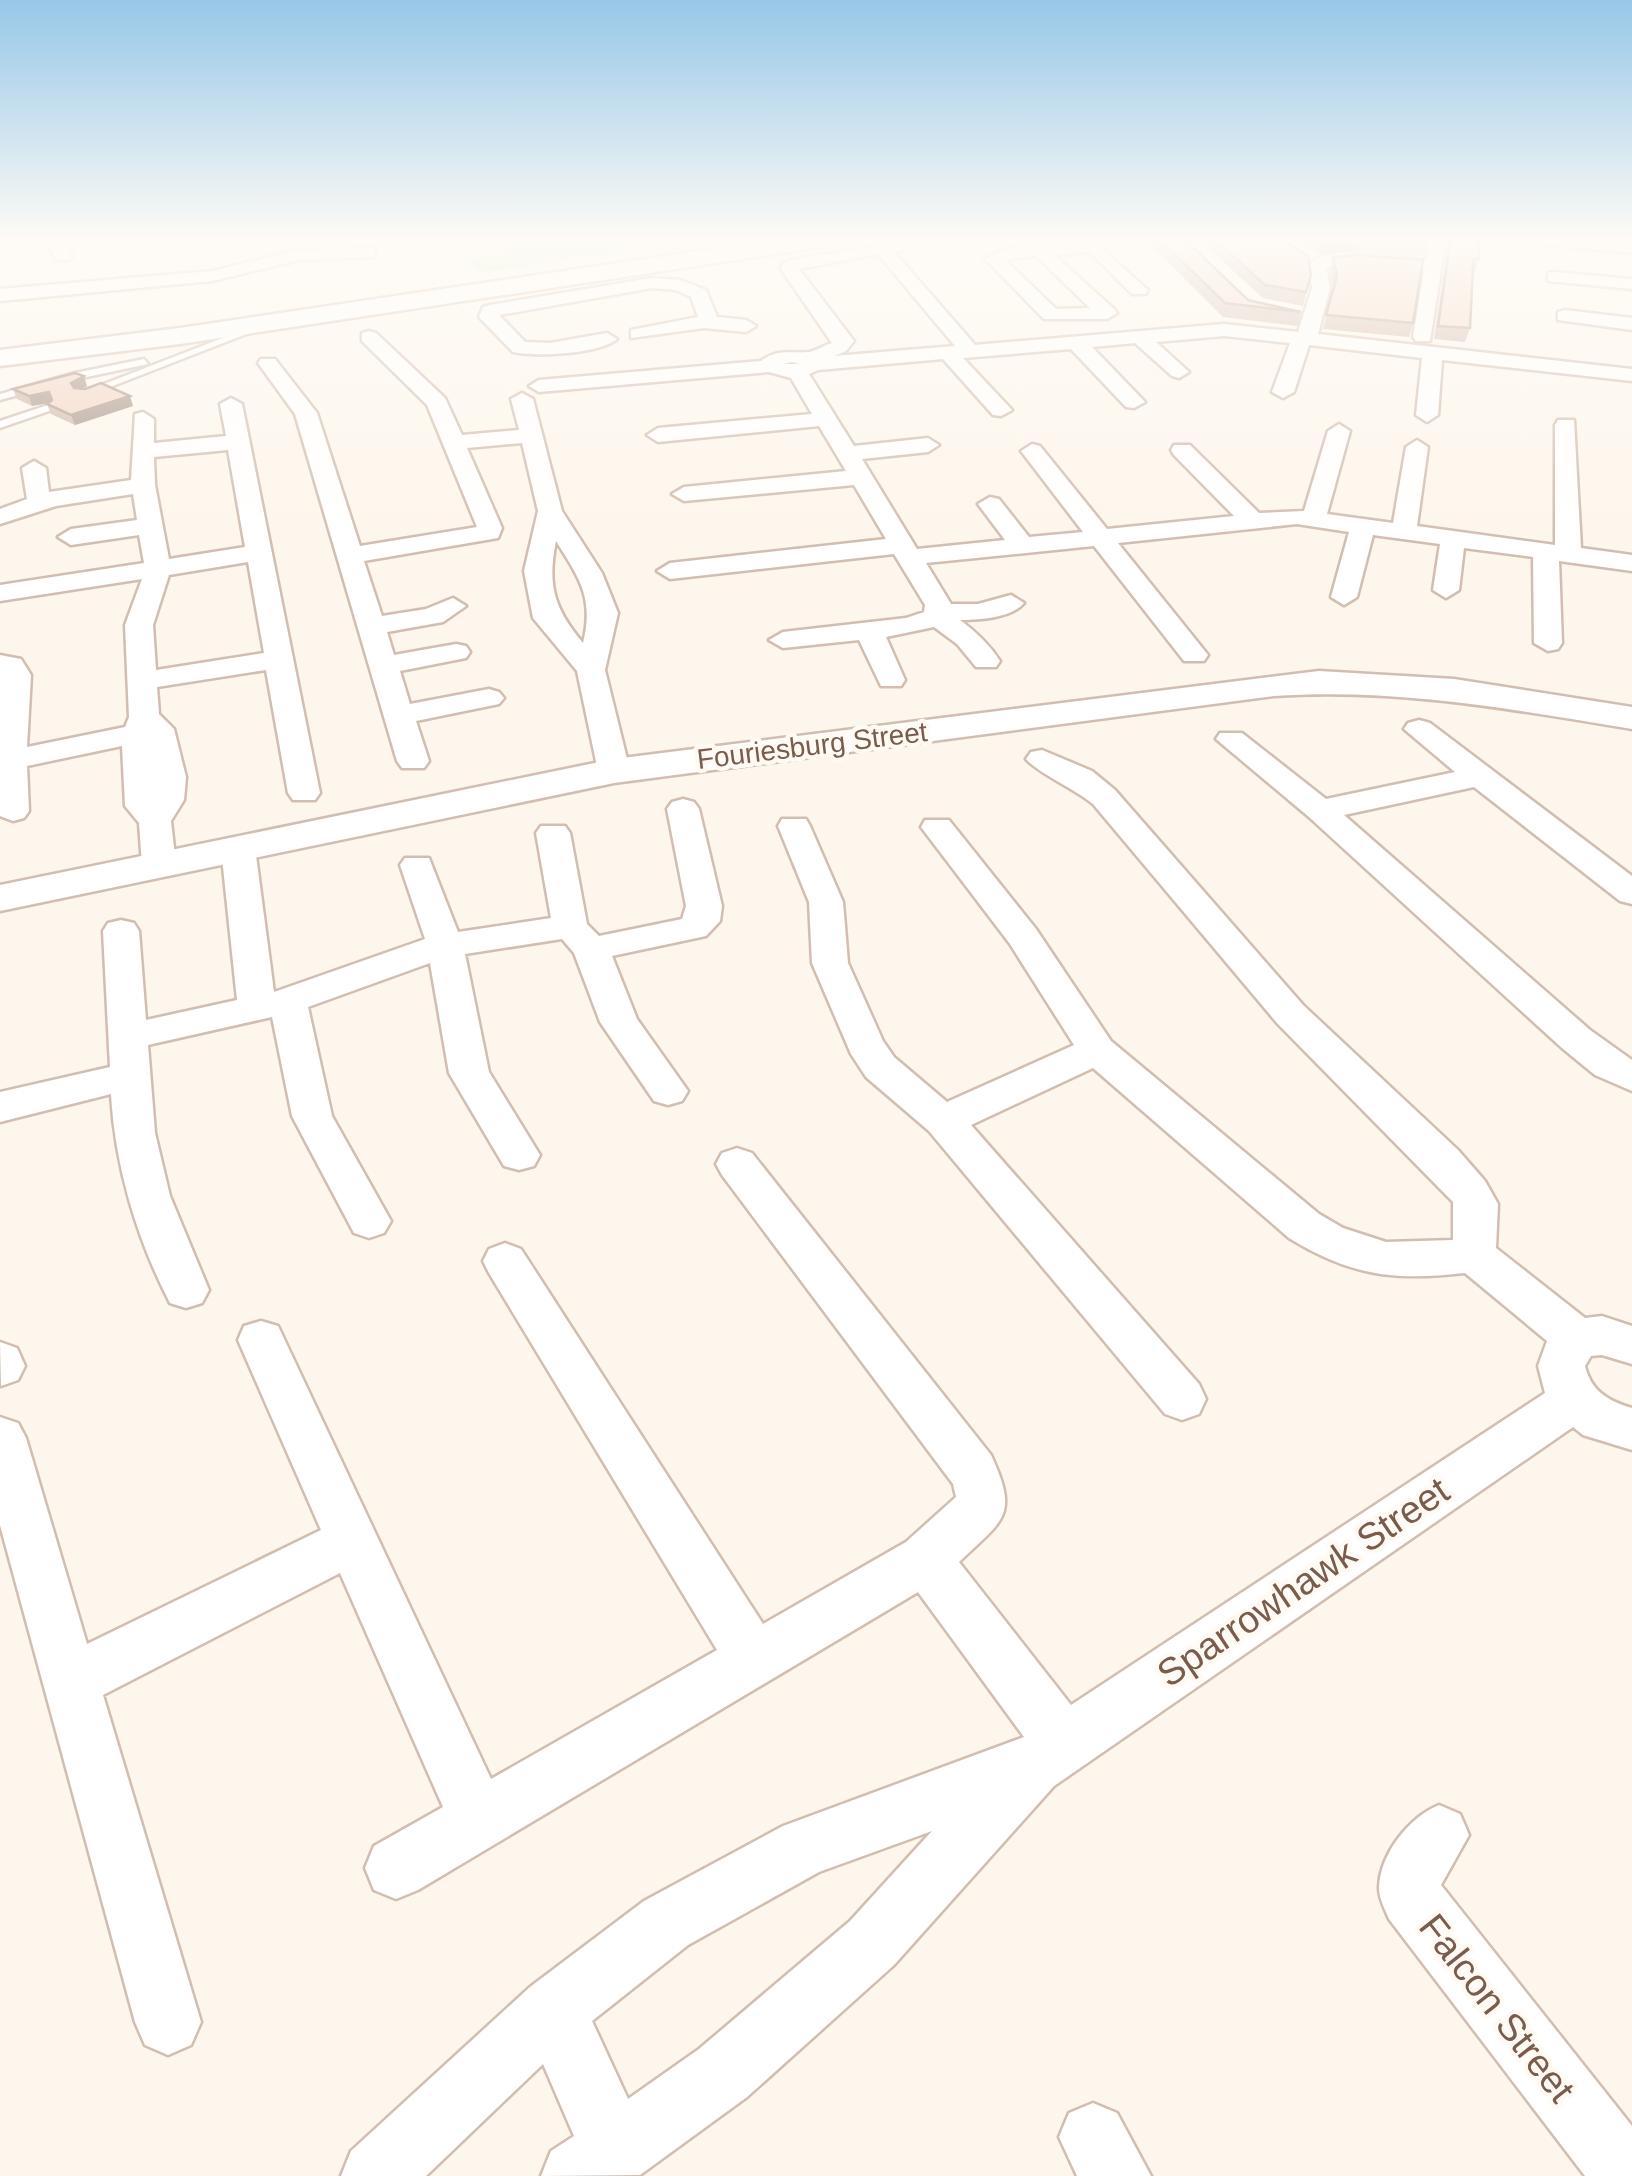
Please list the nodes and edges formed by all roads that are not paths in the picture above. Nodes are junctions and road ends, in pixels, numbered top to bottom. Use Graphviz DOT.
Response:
graph roads {
  1 [pos="71,339"];
  2 [pos="155,339"];
  3 [pos="222,339"];
  4 [pos="371,339"];
  5 [pos="511,339"];
  6 [pos="627,339"];
  7 [pos="719,339"];
  8 [pos="842,339"];
  9 [pos="950,339"];
  10 [pos="1106,339"];
  11 [pos="1141,339"];
  12 [pos="1304,339"];
  13 [pos="1332,339"];
  14 [pos="1428,339"];
  15 [pos="1075,341"];
  16 [pos="118,344"];
  17 [pos="1428,344"];
  18 [pos="0,347"];
  19 [pos="741,350"];
  20 [pos="958,351"];
  21 [pos="0,358"];
  22 [pos="161,362"];
  23 [pos="268,363"];
  24 [pos="807,365"];
  25 [pos="1179,372"];
  26 [pos="1632,375"];
  27 [pos="651,376"];
  28 [pos="1283,392"];
  29 [pos="84,394"];
  30 [pos="0,398"];
  31 [pos="1134,402"];
  32 [pos="231,404"];
  33 [pos="48,408"];
  34 [pos="1000,410"];
  35 [pos="1427,415"];
  36 [pos="826,419"];
  37 [pos="143,420"];
  38 [pos="0,425"];
  39 [pos="1566,425"];
  40 [pos="1340,431"];
  41 [pos="658,434"];
  42 [pos="531,436"];
  43 [pos="238,442"];
  44 [pos="454,442"];
  45 [pos="928,445"];
  46 [pos="1417,447"];
  47 [pos="1182,450"];
  48 [pos="143,451"];
  49 [pos="1032,451"];
  50 [pos="846,454"];
  51 [pos="34,468"];
  52 [pos="861,476"];
  53 [pos="143,486"];
  54 [pos="684,494"];
  55 [pos="39,502"];
  56 [pos="990,504"];
  57 [pos="550,510"];
  58 [pos="0,517"];
  59 [pos="1314,518"];
  60 [pos="1252,521"];
  61 [pos="1363,525"];
  62 [pos="150,526"];
  63 [pos="1404,530"];
  64 [pos="71,537"];
  65 [pos="1083,538"];
  66 [pos="1453,538"];
  67 [pos="1022,545"];
  68 [pos="903,547"];
  69 [pos="1557,552"];
  70 [pos="259,553"];
  71 [pos="350,554"];
  72 [pos="718,558"];
  73 [pos="1632,563"];
  74 [pos="1090,568"];
  75 [pos="158,570"];
  76 [pos="670,571"];
  77 [pos="1446,590"];
  78 [pos="0,593"];
  79 [pos="1006,596"];
  80 [pos="1344,597"];
  81 [pos="452,606"];
  82 [pos="937,609"];
  83 [pos="604,613"];
  84 [pos="546,618"];
  85 [pos="372,626"];
  86 [pos="1156,628"];
  87 [pos="868,630"];
  88 [pos="783,640"];
  89 [pos="1548,643"];
  90 [pos="456,652"];
  91 [pos="1194,655"];
  92 [pos="279,659"];
  93 [pos="986,661"];
  94 [pos="0,664"];
  95 [pos="384,665"];
  96 [pos="590,670"];
  97 [pos="891,680"];
  98 [pos="140,682"];
  99 [pos="489,698"];
  100 [pos="399,715"];
  101 [pos="1632,718"];
  102 [pos="147,726"];
  103 [pos="1419,728"];
  104 [pos="1230,739"];
  105 [pos="1042,759"];
  106 [pos="10,760"];
  107 [pos="412,761"];
  108 [pos="614,771"];
  109 [pos="1481,776"];
  110 [pos="304,793"];
  111 [pos="682,809"];
  112 [pos="1320,810"];
  113 [pos="13,811"];
  114 [pos="794,826"];
  115 [pos="936,827"];
  116 [pos="553,833"];
  117 [pos="238,848"];
  118 [pos="159,865"];
  119 [pos="417,865"];
  120 [pos="1632,893"];
  121 [pos="0,898"];
  122 [pos="121,931"];
  123 [pos="580,938"];
  124 [pos="445,945"];
  125 [pos="273,1004"];
  126 [pos="1097,1050"];
  127 [pos="128,1056"];
  128 [pos="1632,1077"];
  129 [pos="668,1090"];
  130 [pos="0,1107"];
  131 [pos="943,1121"];
  132 [pos="519,1155"];
  133 [pos="736,1164"];
  134 [pos="369,1220"];
  135 [pos="1474,1255"];
  136 [pos="506,1261"];
  137 [pos="186,1290"];
  138 [pos="1616,1337"];
  139 [pos="261,1340"];
  140 [pos="1182,1400"];
  141 [pos="1574,1400"];
  142 [pos="1632,1429"];
  143 [pos="1,1438"];
  144 [pos="352,1541"];
  145 [pos="925,1559"];
  146 [pos="754,1659"];
  147 [pos="70,1682"];
  148 [pos="1049,1755"];
  149 [pos="479,1819"];
  150 [pos="1439,1835"];
  151 [pos="396,1868"];
  152 [pos="553,2010"];
  153 [pos="168,2022"];
  154 [pos="596,2164"];
  155 [pos="376,2176"];
  156 [pos="1628,2176"];
  1 -- 18 [label="main road"];
  2 -- 16 [label="main road"];
  3 -- 22 [label="lane"];
  4 -- 44 [label="street"];
  5 -- 6 [label="street"];
  6 -- 27 [label="street"];
  7 -- 19 [label="street"];
  8 -- 24 [label="street"];
  9 -- 20 [label="street"];
  10 -- 15 [label="street"];
  11 -- 25 [label="street"];
  12 -- 28 [label="street"];
  13 -- 17 [label="street"];
  14 -- 17 [label="street"];
  15 -- 20 [label="street"];
  15 -- 31 [label="street"];
  16 -- 21 [label="main road"];
  16 -- 22 [label="lane"];
  17 -- 26 [label="street"];
  17 -- 35 [label="street"];
  20 -- 24 [label="street"];
  20 -- 34 [label="street"];
  22 -- 29 [label="lane"];
  22 -- 30 [label="lane"];
  23 -- 71 [label="street"];
  24 -- 27 [label="street"];
  24 -- 36 [label="street"];
  27 -- 42 [label="street"];
  32 -- 43 [label="street"];
  33 -- 38 [label="lane"];
  36 -- 41 [label="street"];
  36 -- 50 [label="street"];
  37 -- 48 [label="street"];
  39 -- 69 [label="street"];
  40 -- 59 [label="street"];
  42 -- 44 [label="street"];
  42 -- 57 [label="street"];
  43 -- 48 [label="street"];
  43 -- 70 [label="street"];
  44 -- 71 [label="street"];
  45 -- 50 [label="street"];
  46 -- 63 [label="street"];
  47 -- 60 [label="street"];
  48 -- 53 [label="street"];
  49 -- 65 [label="street"];
  50 -- 52 [label="street"];
  51 -- 55 [label="street"];
  52 -- 54 [label="street"];
  52 -- 68 [label="street"];
  53 -- 55 [label="street"];
  53 -- 62 [label="street"];
  55 -- 58 [label="street"];
  56 -- 67 [label="street"];
  57 -- 83 [label="street"];
  57 -- 84 [label="street"];
  59 -- 60 [label="street"];
  59 -- 61 [label="street"];
  60 -- 65 [label="street"];
  61 -- 63 [label="street"];
  61 -- 80 [label="street"];
  62 -- 64 [label="street"];
  62 -- 75 [label="street"];
  63 -- 66 [label="street"];
  65 -- 67 [label="street"];
  65 -- 74 [label="street"];
  65 -- 86 [label="street"];
  65 -- 91 [label="street"];
  66 -- 69 [label="street"];
  66 -- 77 [label="street"];
  67 -- 68 [label="street"];
  68 -- 72 [label="street"];
  68 -- 76 [label="street"];
  68 -- 82 [label="street"];
  69 -- 73 [label="street"];
  69 -- 89 [label="street"];
  70 -- 75 [label="street"];
  70 -- 92 [label="street"];
  71 -- 85 [label="street"];
  75 -- 78 [label="street"];
  75 -- 98 [label="street"];
  79 -- 82 [label="street"];
  81 -- 85 [label="street"];
  82 -- 87 [label="street"];
  82 -- 93 [label="street"];
  83 -- 84 [label="street"];
  83 -- 96 [label="street"];
  84 -- 96 [label="street"];
  85 -- 95 [label="street"];
  87 -- 88 [label="street"];
  87 -- 97 [label="street"];
  90 -- 95 [label="street"];
  92 -- 98 [label="street"];
  92 -- 110 [label="street"];
  94 -- 106 [label="street"];
  95 -- 100 [label="street"];
  96 -- 108 [label="street"];
  98 -- 102 [label="street"];
  99 -- 100 [label="street"];
  100 -- 107 [label="street"];
  101 -- 108 [label="street, Fouriesburg Street"];
  102 -- 106 [label="street"];
  102 -- 118 [label="street"];
  103 -- 109 [label="street"];
  104 -- 112 [label="street"];
  105 -- 135 [label="street"];
  106 -- 113 [label="street"];
  108 -- 117 [label="street, Fouriesburg Street"];
  109 -- 112 [label="street"];
  109 -- 120 [label="street"];
  111 -- 123 [label="street"];
  112 -- 128 [label="street"];
  114 -- 131 [label="street"];
  115 -- 126 [label="street"];
  116 -- 123 [label="street"];
  117 -- 118 [label="street, Fouriesburg Street"];
  117 -- 125 [label="street"];
  118 -- 121 [label="street, Fouriesburg Street"];
  119 -- 124 [label="street"];
  122 -- 127 [label="street"];
  123 -- 124 [label="street"];
  123 -- 129 [label="street"];
  124 -- 125 [label="street"];
  124 -- 132 [label="street"];
  125 -- 127 [label="street"];
  125 -- 134 [label="street"];
  126 -- 131 [label="street"];
  126 -- 135 [label="street"];
  127 -- 130 [label="street"];
  127 -- 137 [label="street"];
  131 -- 140 [label="street"];
  133 -- 145 [label="street"];
  135 -- 138 [label="street"];
  136 -- 146 [label="street"];
  138 -- 141 [label="street"];
  139 -- 144 [label="street"];
  141 -- 142 [label="street"];
  141 -- 148 [label="street, Sparrowhawk Street"];
  143 -- 147 [label="street"];
  144 -- 147 [label="street"];
  144 -- 149 [label="street"];
  145 -- 146 [label="street"];
  145 -- 148 [label="street"];
  146 -- 149 [label="street"];
  147 -- 153 [label="street"];
  148 -- 152 [label="street, Sparrowhawk Street"];
  148 -- 154 [label="street, Sparrowhawk Street"];
  149 -- 151 [label="street"];
  150 -- 156 [label="street, Falcon Street"];
  152 -- 154 [label="street"];
  152 -- 155 [label="street, Sparrowhawk Street"];
}
